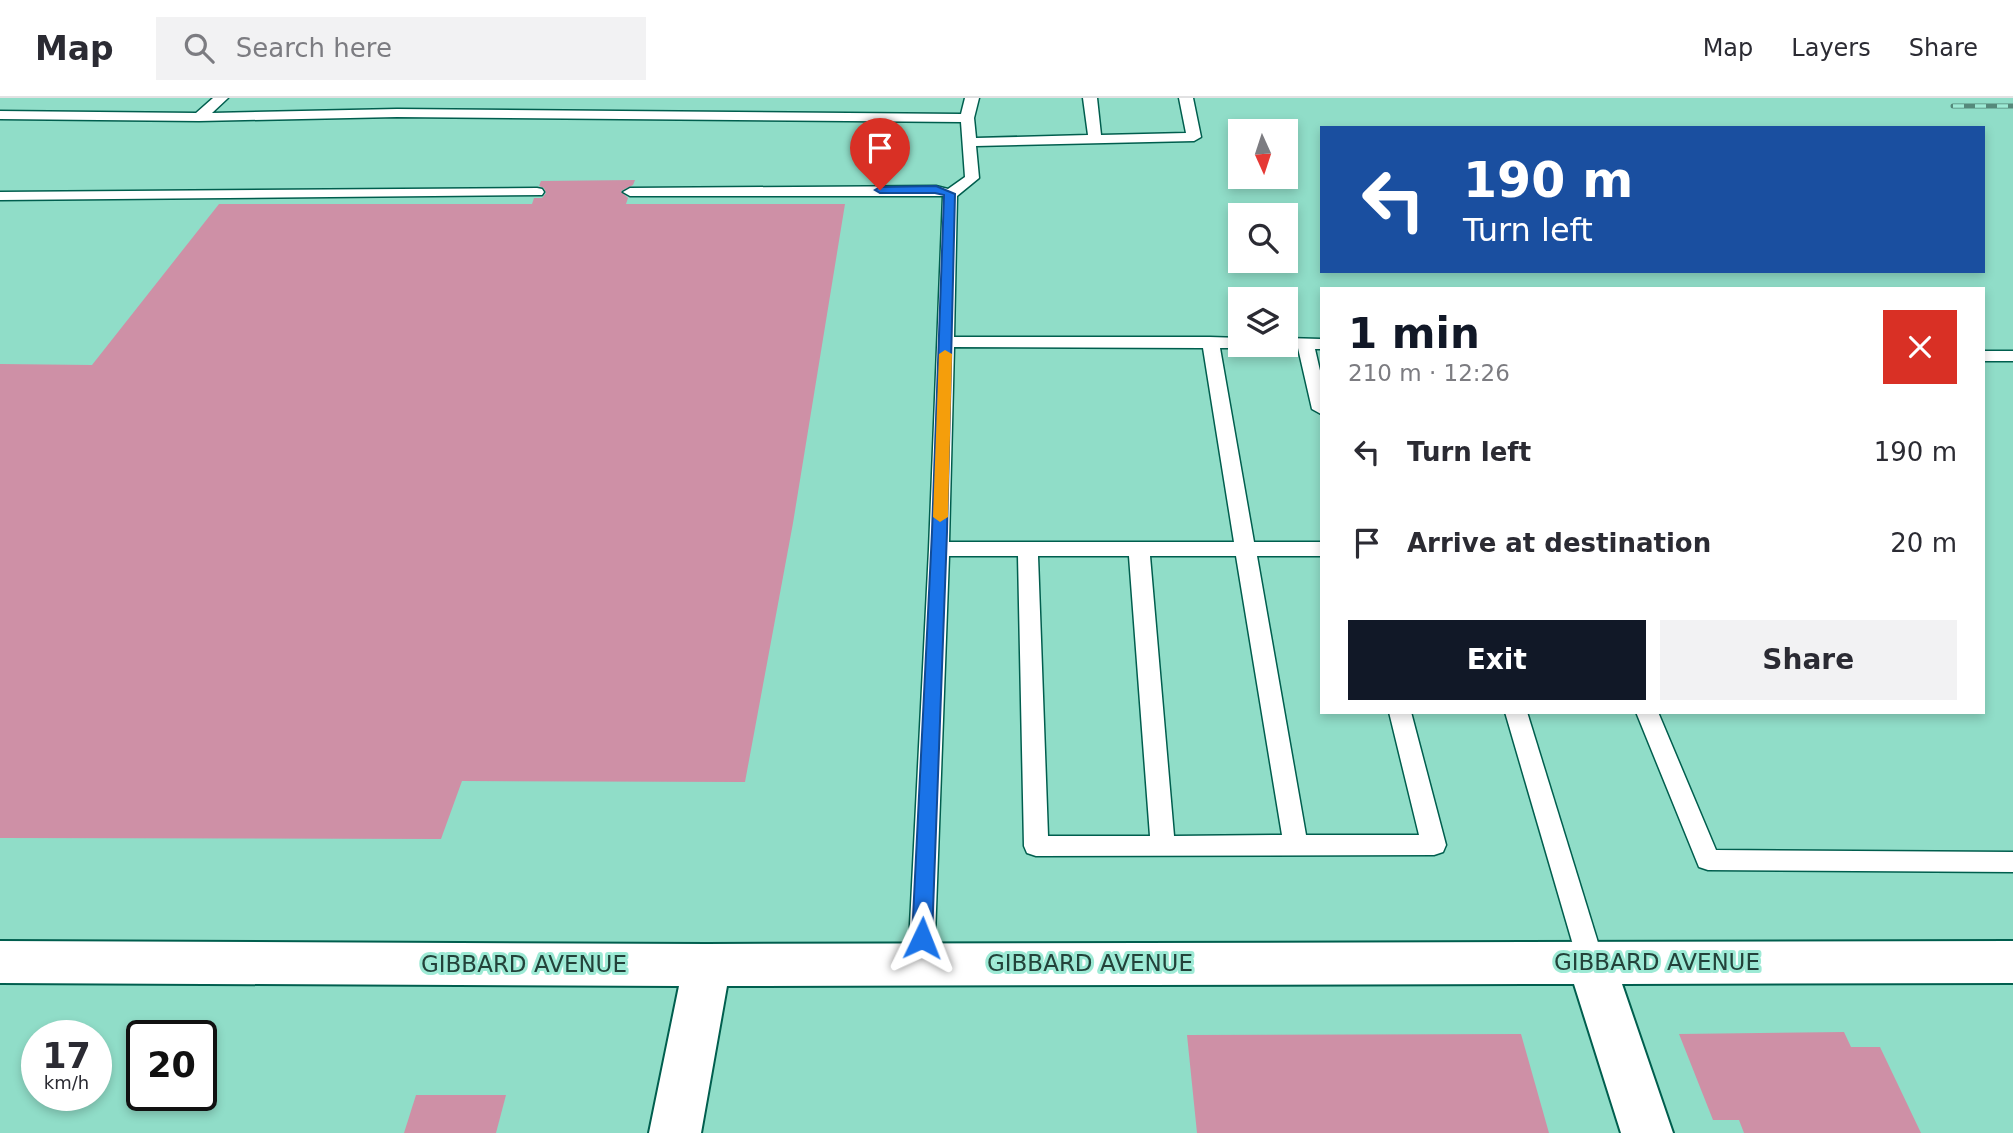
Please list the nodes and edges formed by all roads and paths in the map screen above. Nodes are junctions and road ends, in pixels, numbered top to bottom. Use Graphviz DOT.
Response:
graph roads {
  1 [pos="221,98"];
  2 [pos="972,98"];
  3 [pos="1090,98"];
  4 [pos="1186,98"];
  5 [pos="0,115"];
  6 [pos="199,117"];
  7 [pos="967,118"];
  8 [pos="1095,139"];
  9 [pos="969,142"];
  10 [pos="537,192"];
  11 [pos="630,192"];
  12 [pos="950,194"];
  13 [pos="0,196"];
  14 [pos="945,342"];
  15 [pos="1210,342"];
  16 [pos="1228,343"];
  17 [pos="1313,344"];
  18 [pos="1985,356"];
  19 [pos="2013,356"];
  20 [pos="1320,401"];
  21 [pos="1028,548"];
  22 [pos="939,549"];
  23 [pos="1139,549"];
  24 [pos="1245,549"];
  25 [pos="1320,549"];
  26 [pos="1401,714"];
  27 [pos="1517,714"];
  28 [pos="1648,714"];
  29 [pos="1296,846"];
  30 [pos="1163,847"];
  31 [pos="2013,862"];
  32 [pos="0,962"];
  33 [pos="1591,962"];
  34 [pos="2013,962"];
  35 [pos="921,964"];
  36 [pos="707,965"];
  37 [pos="675,1133"];
  38 [pos="1647,1133"];
  1 -- 6 [label="lane"];
  2 -- 7 [label="lane"];
  3 -- 8 [label="lane"];
  4 -- 8 [label="lane"];
  5 -- 6 [label="lane"];
  6 -- 7 [label="lane"];
  7 -- 9 [label="lane"];
  8 -- 9 [label="lane"];
  9 -- 12 [label="lane"];
  10 -- 13 [label="lane"];
  11 -- 12 [label="lane"];
  12 -- 14 [label="lane"];
  14 -- 15 [label="lane"];
  14 -- 22 [label="lane"];
  15 -- 16 [label="lane"];
  15 -- 24 [label="lane"];
  17 -- 20 [label="lane"];
  18 -- 19 [label="lane"];
  21 -- 22 [label="lane"];
  21 -- 23 [label="lane"];
  21 -- 30 [label="lane"];
  22 -- 35 [label="lane"];
  23 -- 24 [label="lane"];
  23 -- 30 [label="lane"];
  24 -- 25 [label="lane"];
  24 -- 29 [label="lane"];
  26 -- 29 [label="lane"];
  27 -- 33 [label="lane"];
  28 -- 31 [label="lane"];
  29 -- 30 [label="lane"];
  32 -- 36 [label="street, GIBBARD AVENUE"];
  33 -- 34 [label="street, GIBBARD AVENUE"];
  33 -- 35 [label="street, GIBBARD AVENUE"];
  33 -- 38 [label="street"];
  35 -- 36 [label="street, GIBBARD AVENUE"];
  36 -- 37 [label="street"];
}
